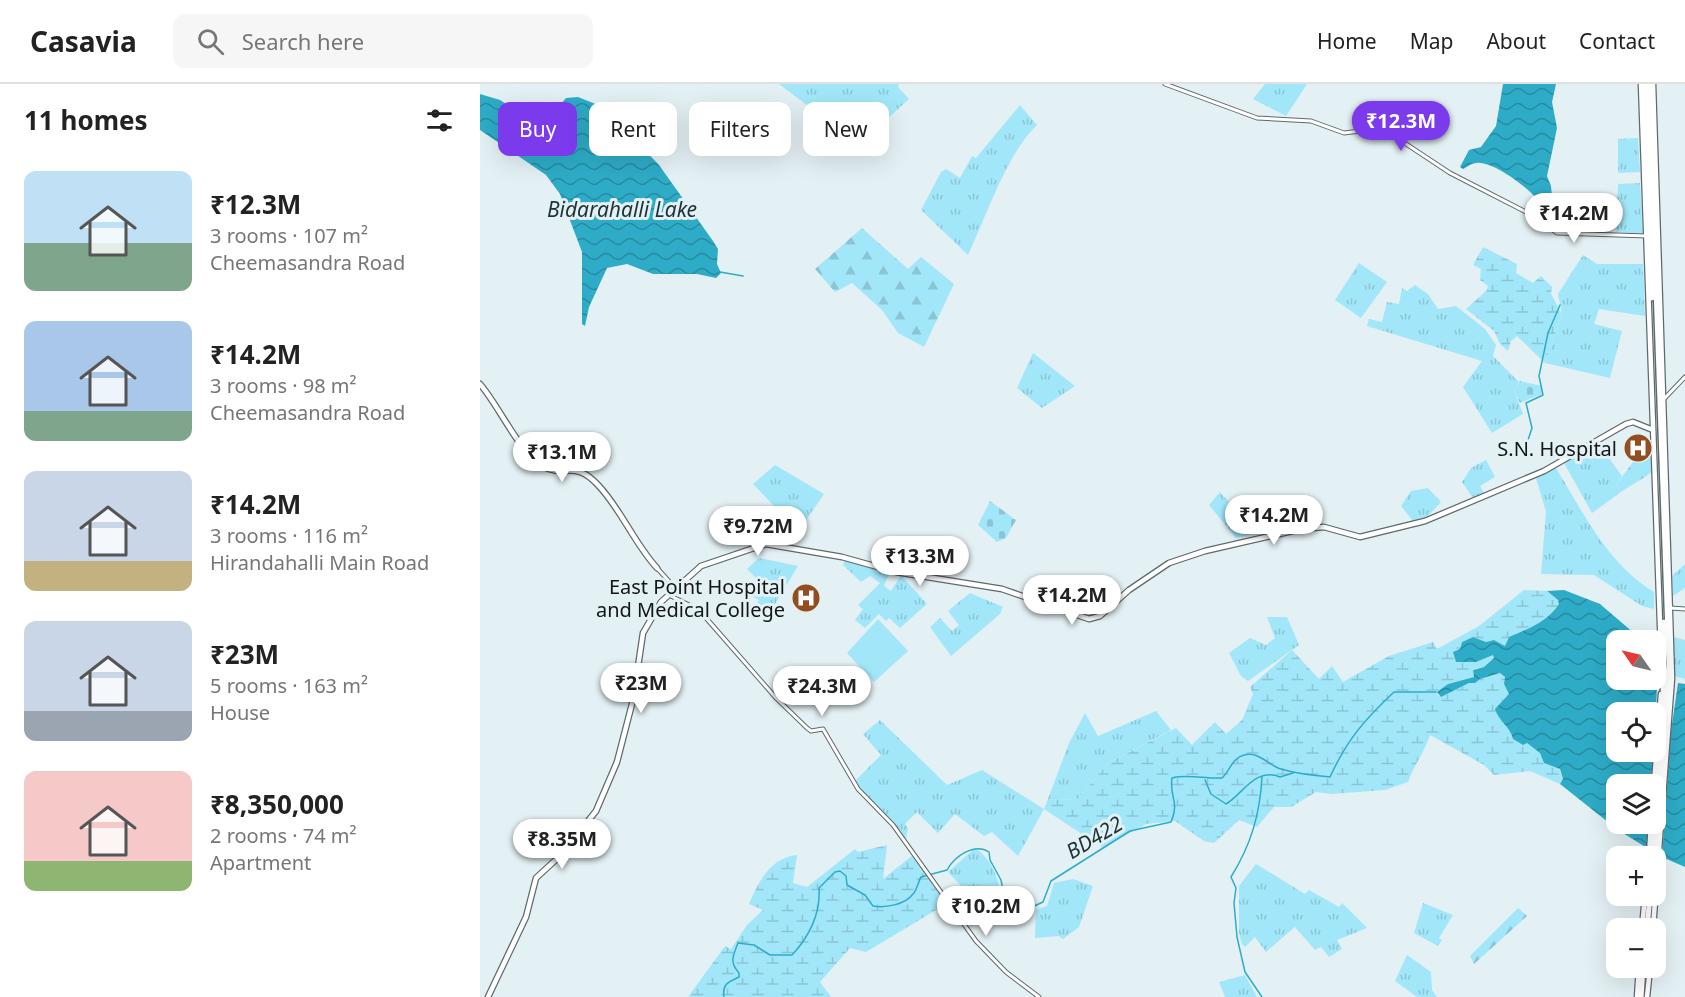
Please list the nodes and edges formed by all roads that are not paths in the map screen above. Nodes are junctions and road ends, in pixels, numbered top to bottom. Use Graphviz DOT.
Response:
graph roads {
  1 [pos="1165,84"];
  2 [pos="1643,84"];
  3 [pos="1652,84"];
  4 [pos="1652,237"];
  5 [pos="1685,377"];
  6 [pos="480,384"];
  7 [pos="1663,400"];
  8 [pos="1653,430"];
  9 [pos="1662,510"];
  10 [pos="1660,555"];
  11 [pos="657,568"];
  12 [pos="675,588"];
  13 [pos="669,595"];
  14 [pos="1671,608"];
  15 [pos="1685,609"];
  16 [pos="1664,702"];
  17 [pos="1666,703"];
  18 [pos="1666,716"];
  19 [pos="1662,762"];
  20 [pos="1659,836"];
  21 [pos="1656,846"];
  22 [pos="1649,918"];
  23 [pos="1644,978"];
  24 [pos="488,997"];
  25 [pos="1039,997"];
  26 [pos="1642,997"];
  1 -- 4 [label="street"];
  2 -- 4 [label="highway"];
  3 -- 4 [label="highway"];
  4 -- 7 [label="main road"];
  4 -- 8 [label="main road"];
  4 -- 9 [label="highway"];
  5 -- 7 [label="street"];
  6 -- 11 [label="main road"];
  7 -- 14 [label="main road"];
  8 -- 10 [label="main road"];
  8 -- 12 [label="main road"];
  9 -- 10 [label="highway"];
  9 -- 17 [label="highway"];
  10 -- 16 [label="highway"];
  11 -- 12 [label="street"];
  12 -- 13 [label="main road"];
  13 -- 24 [label="main road"];
  13 -- 25 [label="street"];
  14 -- 15 [label="street"];
  14 -- 18 [label="main road"];
  19 -- 20 [label="highway"];
  20 -- 21 [label="highway"];
  20 -- 22 [label="main road"];
  23 -- 26 [label="highway"];
}
